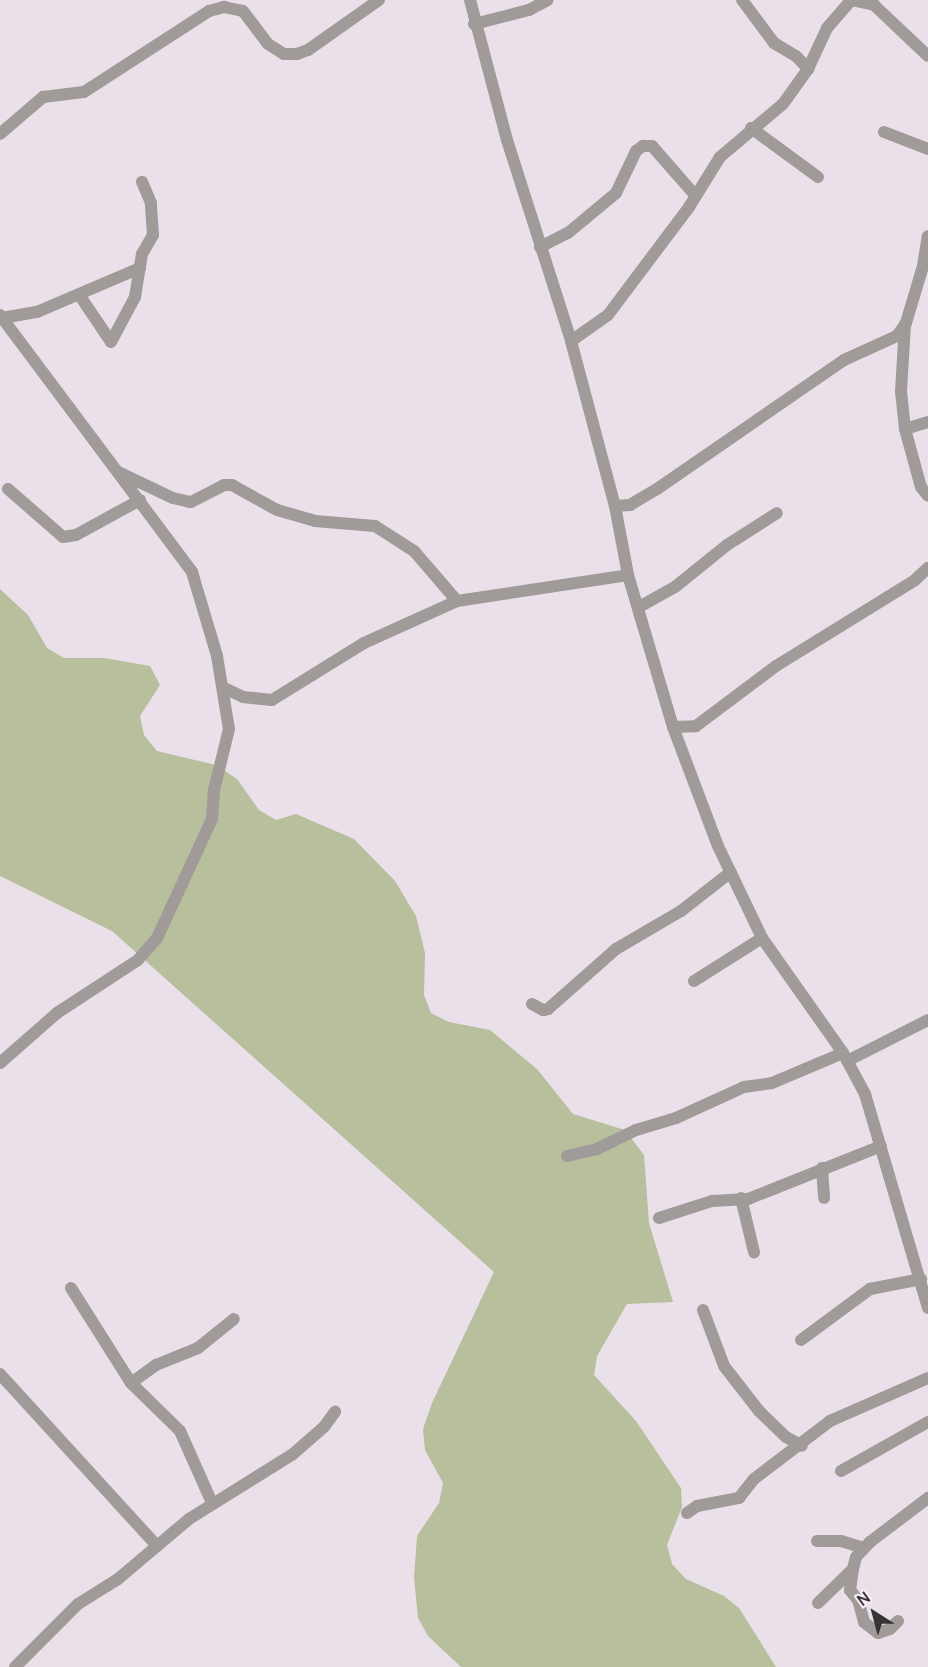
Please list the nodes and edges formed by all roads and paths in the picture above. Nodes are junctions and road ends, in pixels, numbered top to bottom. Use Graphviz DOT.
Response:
graph roads {
  1 [pos="379,0"];
  2 [pos="470,0"];
  3 [pos="548,0"];
  4 [pos="742,0"];
  5 [pos="851,0"];
  6 [pos="474,24"];
  7 [pos="928,56"];
  8 [pos="808,69"];
  9 [pos="751,128"];
  10 [pos="885,132"];
  11 [pos="0,134"];
  12 [pos="928,149"];
  13 [pos="818,177"];
  14 [pos="142,182"];
  15 [pos="694,194"];
  16 [pos="928,236"];
  17 [pos="540,247"];
  18 [pos="926,266"];
  19 [pos="140,268"];
  20 [pos="80,296"];
  21 [pos="1,317"];
  22 [pos="906,323"];
  23 [pos="571,341"];
  24 [pos="928,422"];
  25 [pos="905,429"];
  26 [pos="116,471"];
  27 [pos="8,489"];
  28 [pos="928,496"];
  29 [pos="140,500"];
  30 [pos="615,506"];
  31 [pos="777,513"];
  32 [pos="928,568"];
  33 [pos="628,575"];
  34 [pos="457,601"];
  35 [pos="639,607"];
  36 [pos="224,688"];
  37 [pos="673,727"];
  38 [pos="731,872"];
  39 [pos="762,938"];
  40 [pos="693,981"];
  41 [pos="532,1004"];
  42 [pos="928,1020"];
  43 [pos="845,1057"];
  44 [pos="0,1063"];
  45 [pos="881,1146"];
  46 [pos="567,1156"];
  47 [pos="822,1168"];
  48 [pos="741,1198"];
  49 [pos="824,1198"];
  50 [pos="659,1218"];
  51 [pos="753,1252"];
  52 [pos="921,1279"];
  53 [pos="71,1288"];
  54 [pos="928,1308"];
  55 [pos="703,1310"];
  56 [pos="234,1319"];
  57 [pos="801,1340"];
  58 [pos="0,1374"];
  59 [pos="928,1378"];
  60 [pos="131,1383"];
  61 [pos="335,1412"];
  62 [pos="928,1422"];
  63 [pos="802,1446"];
  64 [pos="841,1471"];
  65 [pos="928,1498"];
  66 [pos="212,1503"];
  67 [pos="687,1513"];
  68 [pos="817,1541"];
  69 [pos="157,1546"];
  70 [pos="864,1548"];
  71 [pos="853,1569"];
  72 [pos="818,1604"];
  73 [pos="898,1621"];
  74 [pos="15,1667"];
  1 -- 11 [label="street"];
  2 -- 6 [label="street"];
  3 -- 6 [label="street"];
  4 -- 8 [label="street"];
  5 -- 7 [label="street"];
  5 -- 8 [label="street"];
  6 -- 17 [label="street"];
  8 -- 9 [label="street"];
  9 -- 13 [label="street"];
  9 -- 15 [label="street"];
  10 -- 12 [label="street"];
  14 -- 19 [label="street"];
  15 -- 17 [label="street"];
  15 -- 23 [label="street"];
  16 -- 18 [label="street"];
  17 -- 23 [label="street"];
  18 -- 22 [label="street"];
  19 -- 20 [label="street"];
  19 -- 20 [label="street"];
  20 -- 21 [label="street"];
  21 -- 26 [label="street"];
  22 -- 25 [label="street"];
  22 -- 30 [label="street"];
  23 -- 30 [label="street"];
  24 -- 25 [label="street"];
  25 -- 28 [label="street"];
  26 -- 29 [label="street"];
  26 -- 34 [label="street"];
  27 -- 29 [label="street"];
  29 -- 36 [label="street"];
  30 -- 33 [label="street"];
  31 -- 35 [label="street"];
  32 -- 37 [label="street"];
  33 -- 34 [label="street"];
  33 -- 35 [label="street"];
  34 -- 36 [label="street"];
  35 -- 37 [label="street"];
  36 -- 44 [label="street"];
  37 -- 38 [label="street"];
  38 -- 39 [label="street"];
  38 -- 41 [label="street"];
  39 -- 40 [label="street"];
  39 -- 43 [label="street"];
  42 -- 43 [label="street"];
  43 -- 45 [label="street"];
  43 -- 46 [label="street"];
  45 -- 47 [label="street"];
  45 -- 52 [label="street"];
  47 -- 48 [label="street"];
  47 -- 49 [label="street"];
  48 -- 50 [label="street"];
  48 -- 51 [label="street"];
  52 -- 54 [label="street"];
  52 -- 57 [label="street"];
  53 -- 60 [label="street"];
  55 -- 63 [label="street"];
  56 -- 60 [label="street"];
  58 -- 69 [label="street"];
  59 -- 63 [label="street"];
  60 -- 66 [label="street"];
  61 -- 66 [label="street"];
  62 -- 64 [label="street"];
  63 -- 67 [label="street"];
  65 -- 70 [label="street"];
  66 -- 69 [label="street"];
  68 -- 70 [label="street"];
  69 -- 74 [label="street"];
  70 -- 71 [label="street"];
  71 -- 72 [label="street"];
  71 -- 73 [label="street"];
}
